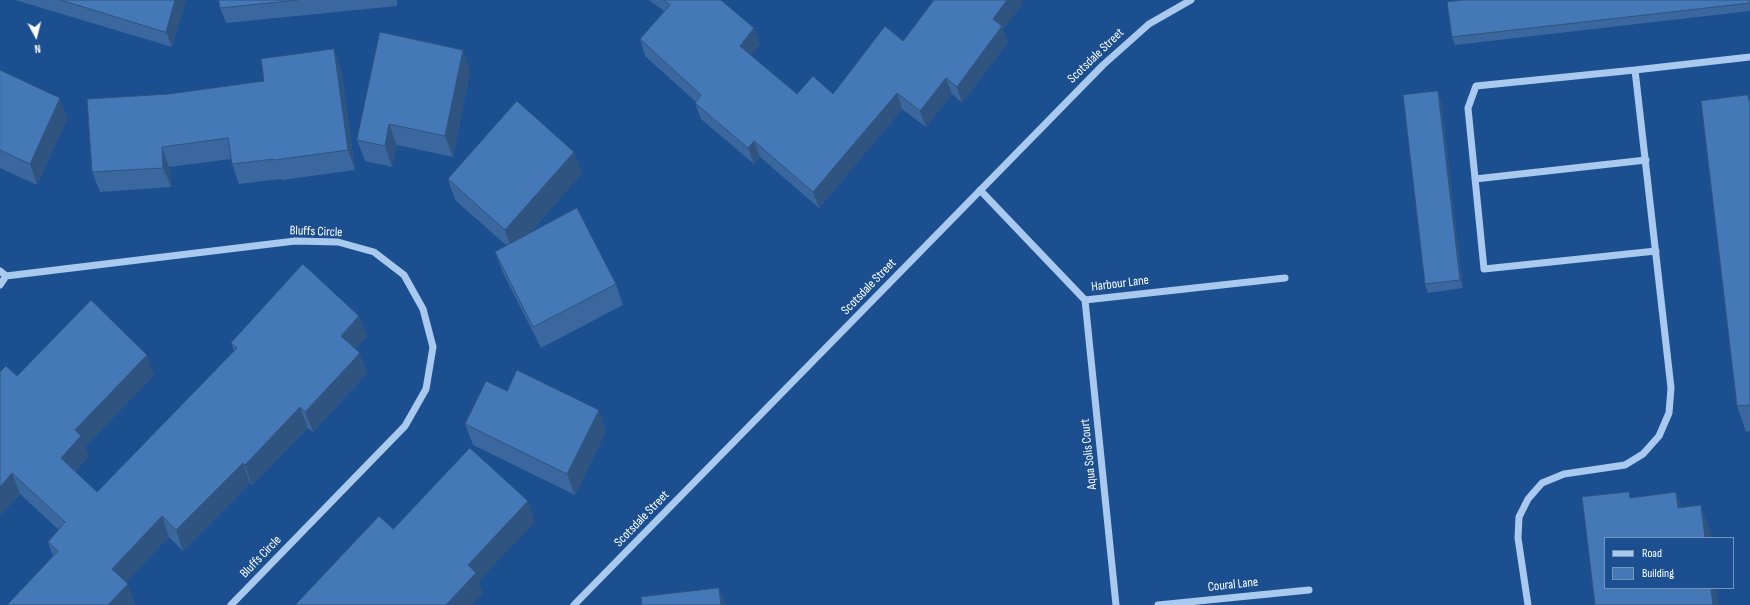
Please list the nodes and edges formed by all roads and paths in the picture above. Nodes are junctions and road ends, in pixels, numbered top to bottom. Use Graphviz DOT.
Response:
graph roads {
  1 [pos="1191,0"];
  2 [pos="1750,57"];
  3 [pos="1635,70"];
  4 [pos="1646,160"];
  5 [pos="1475,179"];
  6 [pos="980,190"];
  7 [pos="1656,251"];
  8 [pos="3,273"];
  9 [pos="1284,278"];
  10 [pos="0,285"];
  11 [pos="1085,300"];
  12 [pos="1309,590"];
  13 [pos="231,605"];
  14 [pos="574,605"];
  15 [pos="1116,605"];
  16 [pos="1158,605"];
  17 [pos="1528,605"];
  1 -- 6 [label="street, Scotsdale Street"];
  2 -- 3 [label="street"];
  3 -- 4 [label="street"];
  3 -- 5 [label="street"];
  4 -- 5 [label="street"];
  4 -- 7 [label="street"];
  5 -- 7 [label="street"];
  6 -- 11 [label="street, Harbour Lane"];
  6 -- 14 [label="street, Scotsdale Street"];
  7 -- 17 [label="street"];
  8 -- 10 [label="street"];
  8 -- 13 [label="street, Bluffs Circle"];
  9 -- 11 [label="street, Harbour Lane"];
  11 -- 15 [label="street, Aqua Solis Court"];
  12 -- 16 [label="street, Coural Lane"];
}
